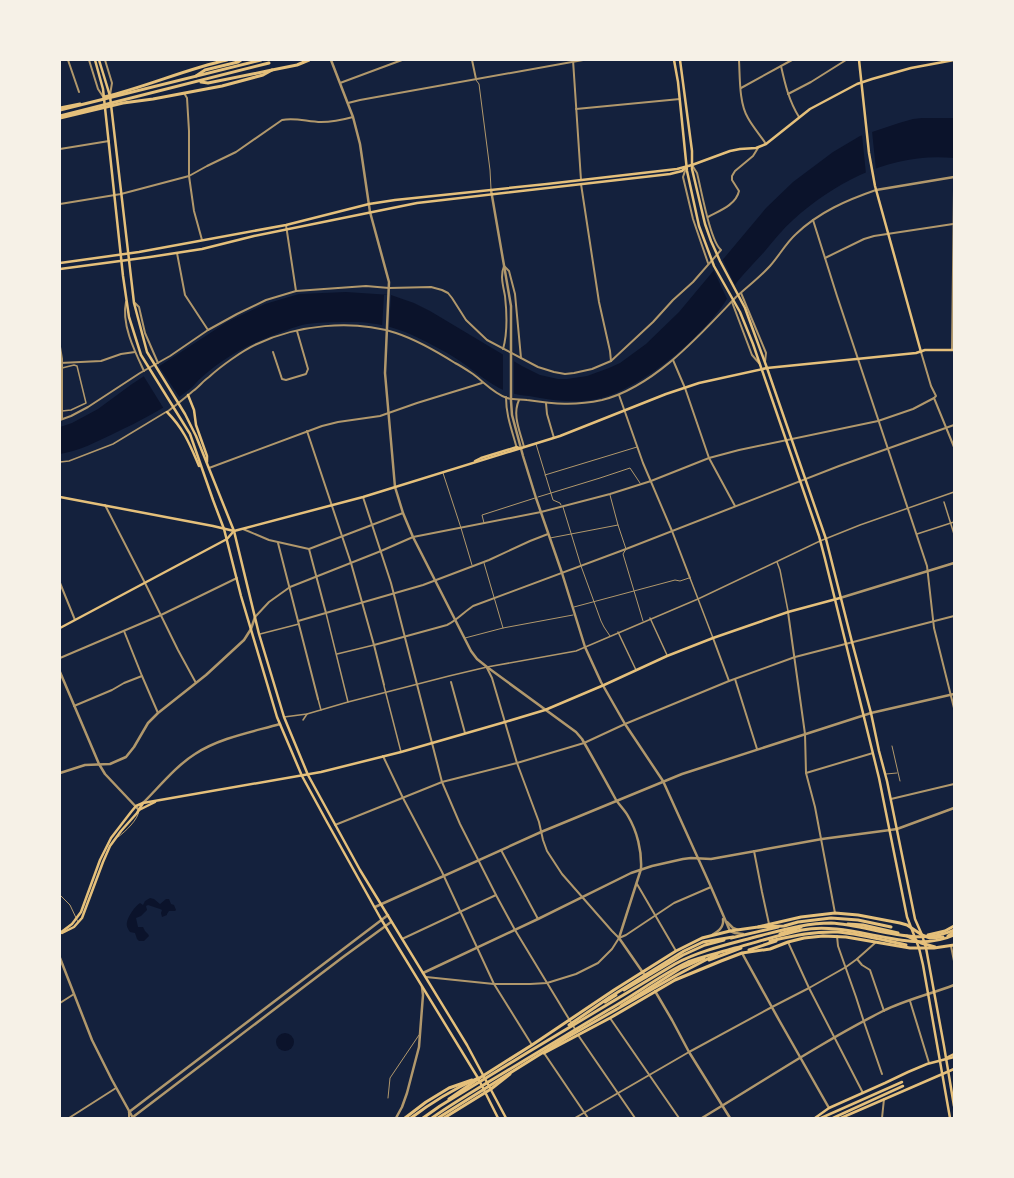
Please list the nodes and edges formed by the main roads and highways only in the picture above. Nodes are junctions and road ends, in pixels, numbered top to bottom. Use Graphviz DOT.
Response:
graph roads {
  1 [pos="95,60"];
  2 [pos="99,60"];
  3 [pos="227,60"];
  4 [pos="241,60"];
  5 [pos="261,60"];
  6 [pos="309,60"];
  7 [pos="674,60"];
  8 [pos="680,60"];
  9 [pos="858,60"];
  10 [pos="954,60"];
  11 [pos="270,63"];
  12 [pos="272,70"];
  13 [pos="189,79"];
  14 [pos="200,82"];
  15 [pos="862,83"];
  16 [pos="110,96"];
  17 [pos="104,98"];
  18 [pos="111,106"];
  19 [pos="105,107"];
  20 [pos="60,109"];
  21 [pos="60,117"];
  22 [pos="692,165"];
  23 [pos="686,167"];
  24 [pos="129,253"];
  25 [pos="121,254"];
  26 [pos="130,260"];
  27 [pos="122,261"];
  28 [pos="60,263"];
  29 [pos="60,269"];
  30 [pos="953,350"];
  31 [pos="921,352"];
  32 [pos="762,368"];
  33 [pos="767,368"];
  34 [pos="188,395"];
  35 [pos="167,412"];
  36 [pos="208,466"];
  37 [pos="206,479"];
  38 [pos="60,497"];
  39 [pos="224,529"];
  40 [pos="234,532"];
  41 [pos="227,539"];
  42 [pos="840,598"];
  43 [pos="835,600"];
  44 [pos="60,628"];
  45 [pos="308,775"];
  46 [pos="302,776"];
  47 [pos="158,800"];
  48 [pos="144,802"];
  49 [pos="139,810"];
  50 [pos="784,926"];
  51 [pos="954,926"];
  52 [pos="758,927"];
  53 [pos="891,927"];
  54 [pos="910,927"];
  55 [pos="954,932"];
  56 [pos="60,933"];
  57 [pos="922,935"];
  58 [pos="791,936"];
  59 [pos="733,937"];
  60 [pos="916,941"];
  61 [pos="906,945"];
  62 [pos="926,946"];
  63 [pos="953,946"];
  64 [pos="731,948"];
  65 [pos="919,948"];
  66 [pos="742,953"];
  67 [pos="693,967"];
  68 [pos="570,1020"];
  69 [pos="603,1022"];
  70 [pos="554,1035"];
  71 [pos="954,1056"];
  72 [pos="946,1059"];
  73 [pos="939,1061"];
  74 [pos="954,1069"];
  75 [pos="949,1072"];
  76 [pos="942,1074"];
  77 [pos="483,1076"];
  78 [pos="478,1078"];
  79 [pos="902,1082"];
  80 [pos="903,1086"];
  81 [pos="491,1089"];
  82 [pos="485,1092"];
  83 [pos="954,1106"];
  84 [pos="405,1118"];
  85 [pos="411,1118"];
  86 [pos="422,1118"];
  87 [pos="432,1118"];
  88 [pos="438,1118"];
  89 [pos="444,1118"];
  90 [pos="498,1118"];
  91 [pos="506,1118"];
  92 [pos="815,1118"];
  93 [pos="821,1118"];
  94 [pos="833,1118"];
  95 [pos="841,1118"];
  96 [pos="950,1118"];
  1 -- 17 [label="main road"];
  2 -- 16 [label="main road"];
  3 -- 16 [label="main road"];
  4 -- 13 [label="main road"];
  5 -- 13 [label="main road"];
  6 -- 12 [label="main road"];
  7 -- 23 [label="main road"];
  8 -- 22 [label="main road"];
  9 -- 15 [label="main road"];
  10 -- 15 [label="main road"];
  11 -- 14 [label="main road"];
  12 -- 14 [label="main road"];
  12 -- 18 [label="main road"];
  13 -- 20 [label="main road"];
  14 -- 21 [label="main road"];
  15 -- 22 [label="main road"];
  15 -- 31 [label="main road"];
  16 -- 17 [label="main road"];
  16 -- 18 [label="main road"];
  17 -- 19 [label="main road"];
  17 -- 20 [label="main road"];
  18 -- 19 [label="main road"];
  18 -- 24 [label="main road"];
  19 -- 21 [label="main road"];
  19 -- 25 [label="main road"];
  22 -- 23 [label="main road"];
  22 -- 33 [label="main road"];
  23 -- 24 [label="main road"];
  23 -- 26 [label="main road"];
  23 -- 32 [label="main road"];
  24 -- 25 [label="main road"];
  24 -- 26 [label="main road"];
  25 -- 27 [label="main road"];
  25 -- 28 [label="main road"];
  26 -- 27 [label="main road"];
  26 -- 36 [label="main road"];
  27 -- 29 [label="main road"];
  27 -- 37 [label="main road"];
  30 -- 31 [label="main road"];
  31 -- 33 [label="main road"];
  32 -- 33 [label="main road"];
  32 -- 40 [label="main road"];
  32 -- 43 [label="main road"];
  33 -- 42 [label="main road"];
  34 -- 36 [label="main road"];
  35 -- 37 [label="main road"];
  36 -- 40 [label="main road"];
  37 -- 39 [label="main road"];
  38 -- 39 [label="main road"];
  39 -- 40 [label="main road"];
  39 -- 41 [label="main road"];
  40 -- 41 [label="main road"];
  40 -- 45 [label="main road"];
  41 -- 44 [label="main road"];
  41 -- 46 [label="main road"];
  42 -- 43 [label="main road"];
  42 -- 57 [label="main road"];
  43 -- 45 [label="main road"];
  43 -- 54 [label="main road"];
  45 -- 46 [label="main road"];
  45 -- 77 [label="main road"];
  46 -- 47 [label="main road"];
  46 -- 78 [label="main road"];
  47 -- 48 [label="main road"];
  47 -- 49 [label="main road"];
  48 -- 49 [label="main road"];
  48 -- 56 [label="main road"];
  49 -- 56 [label="main road"];
  50 -- 52 [label="main road"];
  50 -- 53 [label="main road"];
  50 -- 59 [label="main road"];
  51 -- 57 [label="main road"];
  52 -- 54 [label="main road"];
  52 -- 68 [label="main road"];
  54 -- 57 [label="main road"];
  54 -- 60 [label="main road"];
  55 -- 57 [label="main road"];
  55 -- 70 [label="main road"];
  55 -- 87 [label="main road"];
  57 -- 62 [label="main road"];
  58 -- 61 [label="main road"];
  58 -- 66 [label="main road"];
  58 -- 67 [label="main road"];
  59 -- 68 [label="main road"];
  59 -- 70 [label="main road"];
  60 -- 62 [label="main road"];
  60 -- 64 [label="main road"];
  60 -- 65 [label="main road"];
  62 -- 63 [label="main road"];
  62 -- 65 [label="main road"];
  62 -- 72 [label="main road"];
  64 -- 67 [label="main road"];
  64 -- 69 [label="main road"];
  65 -- 66 [label="main road"];
  65 -- 73 [label="main road"];
  66 -- 69 [label="main road"];
  67 -- 88 [label="main road"];
  68 -- 77 [label="main road"];
  69 -- 81 [label="main road"];
  70 -- 86 [label="main road"];
  71 -- 72 [label="main road"];
  72 -- 73 [label="main road"];
  72 -- 75 [label="main road"];
  73 -- 76 [label="main road"];
  73 -- 92 [label="main road"];
  74 -- 75 [label="main road"];
  75 -- 76 [label="main road"];
  75 -- 83 [label="main road"];
  76 -- 95 [label="main road"];
  76 -- 96 [label="main road"];
  77 -- 78 [label="main road"];
  77 -- 81 [label="main road"];
  78 -- 82 [label="main road"];
  78 -- 84 [label="main road"];
  78 -- 85 [label="main road"];
  78 -- 86 [label="main road"];
  79 -- 93 [label="main road"];
  80 -- 94 [label="main road"];
  81 -- 82 [label="main road"];
  81 -- 91 [label="main road"];
  82 -- 89 [label="main road"];
  82 -- 90 [label="main road"];
}
